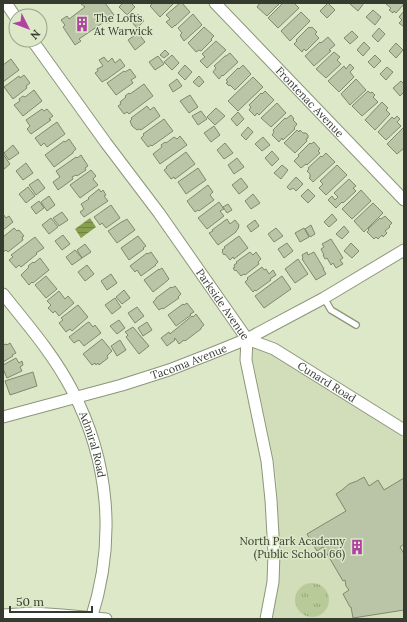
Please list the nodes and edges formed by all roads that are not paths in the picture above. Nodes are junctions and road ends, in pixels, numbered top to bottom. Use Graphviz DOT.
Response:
graph roads {
  1 [pos="215,3"];
  2 [pos="38,48"];
  3 [pos="404,200"];
  4 [pos="404,250"];
  5 [pos="3,294"];
  6 [pos="324,298"];
  7 [pos="356,324"];
  8 [pos="247,339"];
  9 [pos="76,397"];
  10 [pos="3,417"];
  11 [pos="404,430"];
  12 [pos="3,615"];
  13 [pos="91,618"];
  14 [pos="106,619"];
  15 [pos="266,619"];
  1 -- 3 [label="street, Frontenac Avenue"];
  2 -- 8 [label="street, Parkside Avenue"];
  4 -- 6 [label="street, Tacoma Avenue"];
  5 -- 9 [label="street, Admiral Road"];
  6 -- 7 [label="lane"];
  6 -- 8 [label="street, Tacoma Avenue"];
  8 -- 9 [label="street, Tacoma Avenue"];
  8 -- 11 [label="street, Cunard Road"];
  8 -- 15 [label="street, Parkside Avenue"];
  9 -- 10 [label="street, Tacoma Avenue"];
  9 -- 13 [label="street, Admiral Road"];
  12 -- 13 [label="street"];
  13 -- 14 [label="street"];
}
